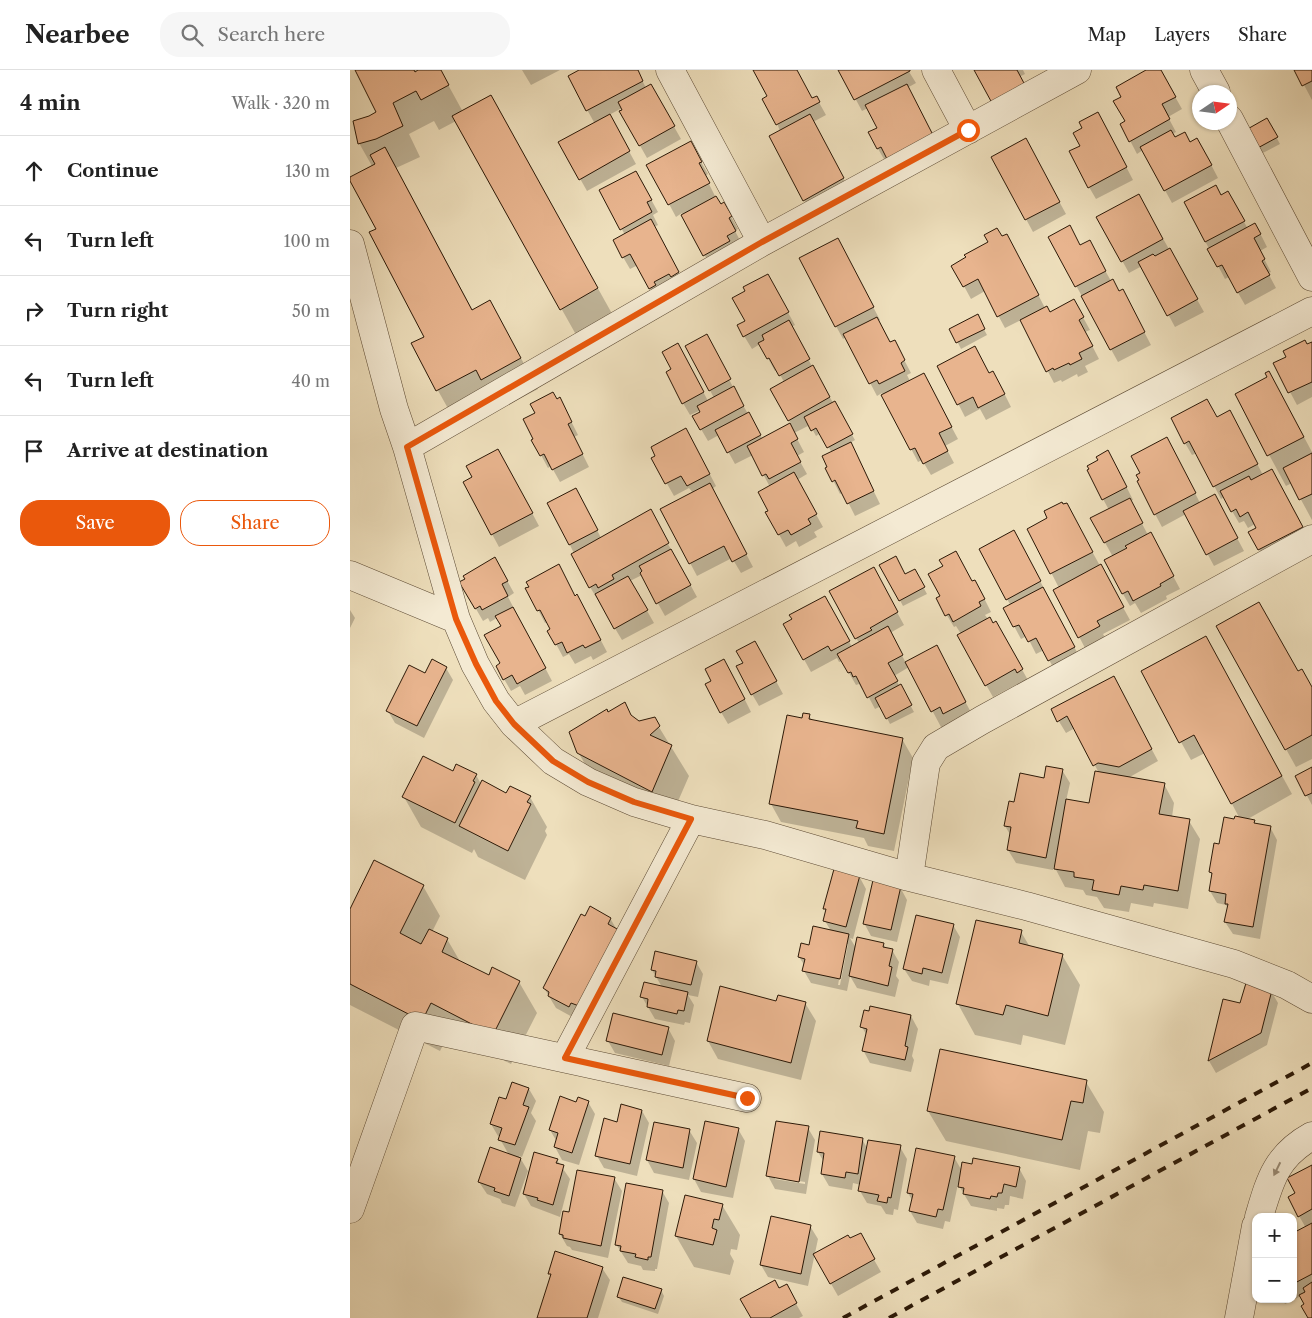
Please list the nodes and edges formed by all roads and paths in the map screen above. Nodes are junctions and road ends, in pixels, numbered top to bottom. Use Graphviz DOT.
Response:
graph roads {
  1 [pos="670,70"];
  2 [pos="936,70"];
  3 [pos="1077,70"];
  4 [pos="1204,70"];
  5 [pos="1212,85"];
  6 [pos="968,130"];
  7 [pos="1236,130"];
  8 [pos="762,242"];
  9 [pos="350,244"];
  10 [pos="1312,277"];
  11 [pos="1312,311"];
  12 [pos="407,447"];
  13 [pos="1312,539"];
  14 [pos="350,576"];
  15 [pos="456,619"];
  16 [pos="514,724"];
  17 [pos="691,819"];
  18 [pos="909,877"];
  19 [pos="1312,999"];
  20 [pos="565,1058"];
  21 [pos="747,1098"];
  22 [pos="1312,1136"];
  23 [pos="350,1209"];
  24 [pos="1260,1213"];
  25 [pos="1252,1250"];
  26 [pos="1241,1315"];
  1 -- 8 [label="street"];
  2 -- 6 [label="street"];
  3 -- 6 [label="street"];
  4 -- 5 [label="street"];
  6 -- 8 [label="street"];
  7 -- 10 [label="street"];
  8 -- 12 [label="street"];
  9 -- 12 [label="street"];
  11 -- 16 [label="street"];
  12 -- 15 [label="street"];
  13 -- 18 [label="street"];
  14 -- 15 [label="street"];
  15 -- 16 [label="street"];
  16 -- 17 [label="street"];
  17 -- 18 [label="street"];
  17 -- 20 [label="street"];
  18 -- 19 [label="street"];
  20 -- 21 [label="street"];
  20 -- 23 [label="street"];
  22 -- 24 [label="street, one-way"];
  25 -- 26 [label="street"];
}
